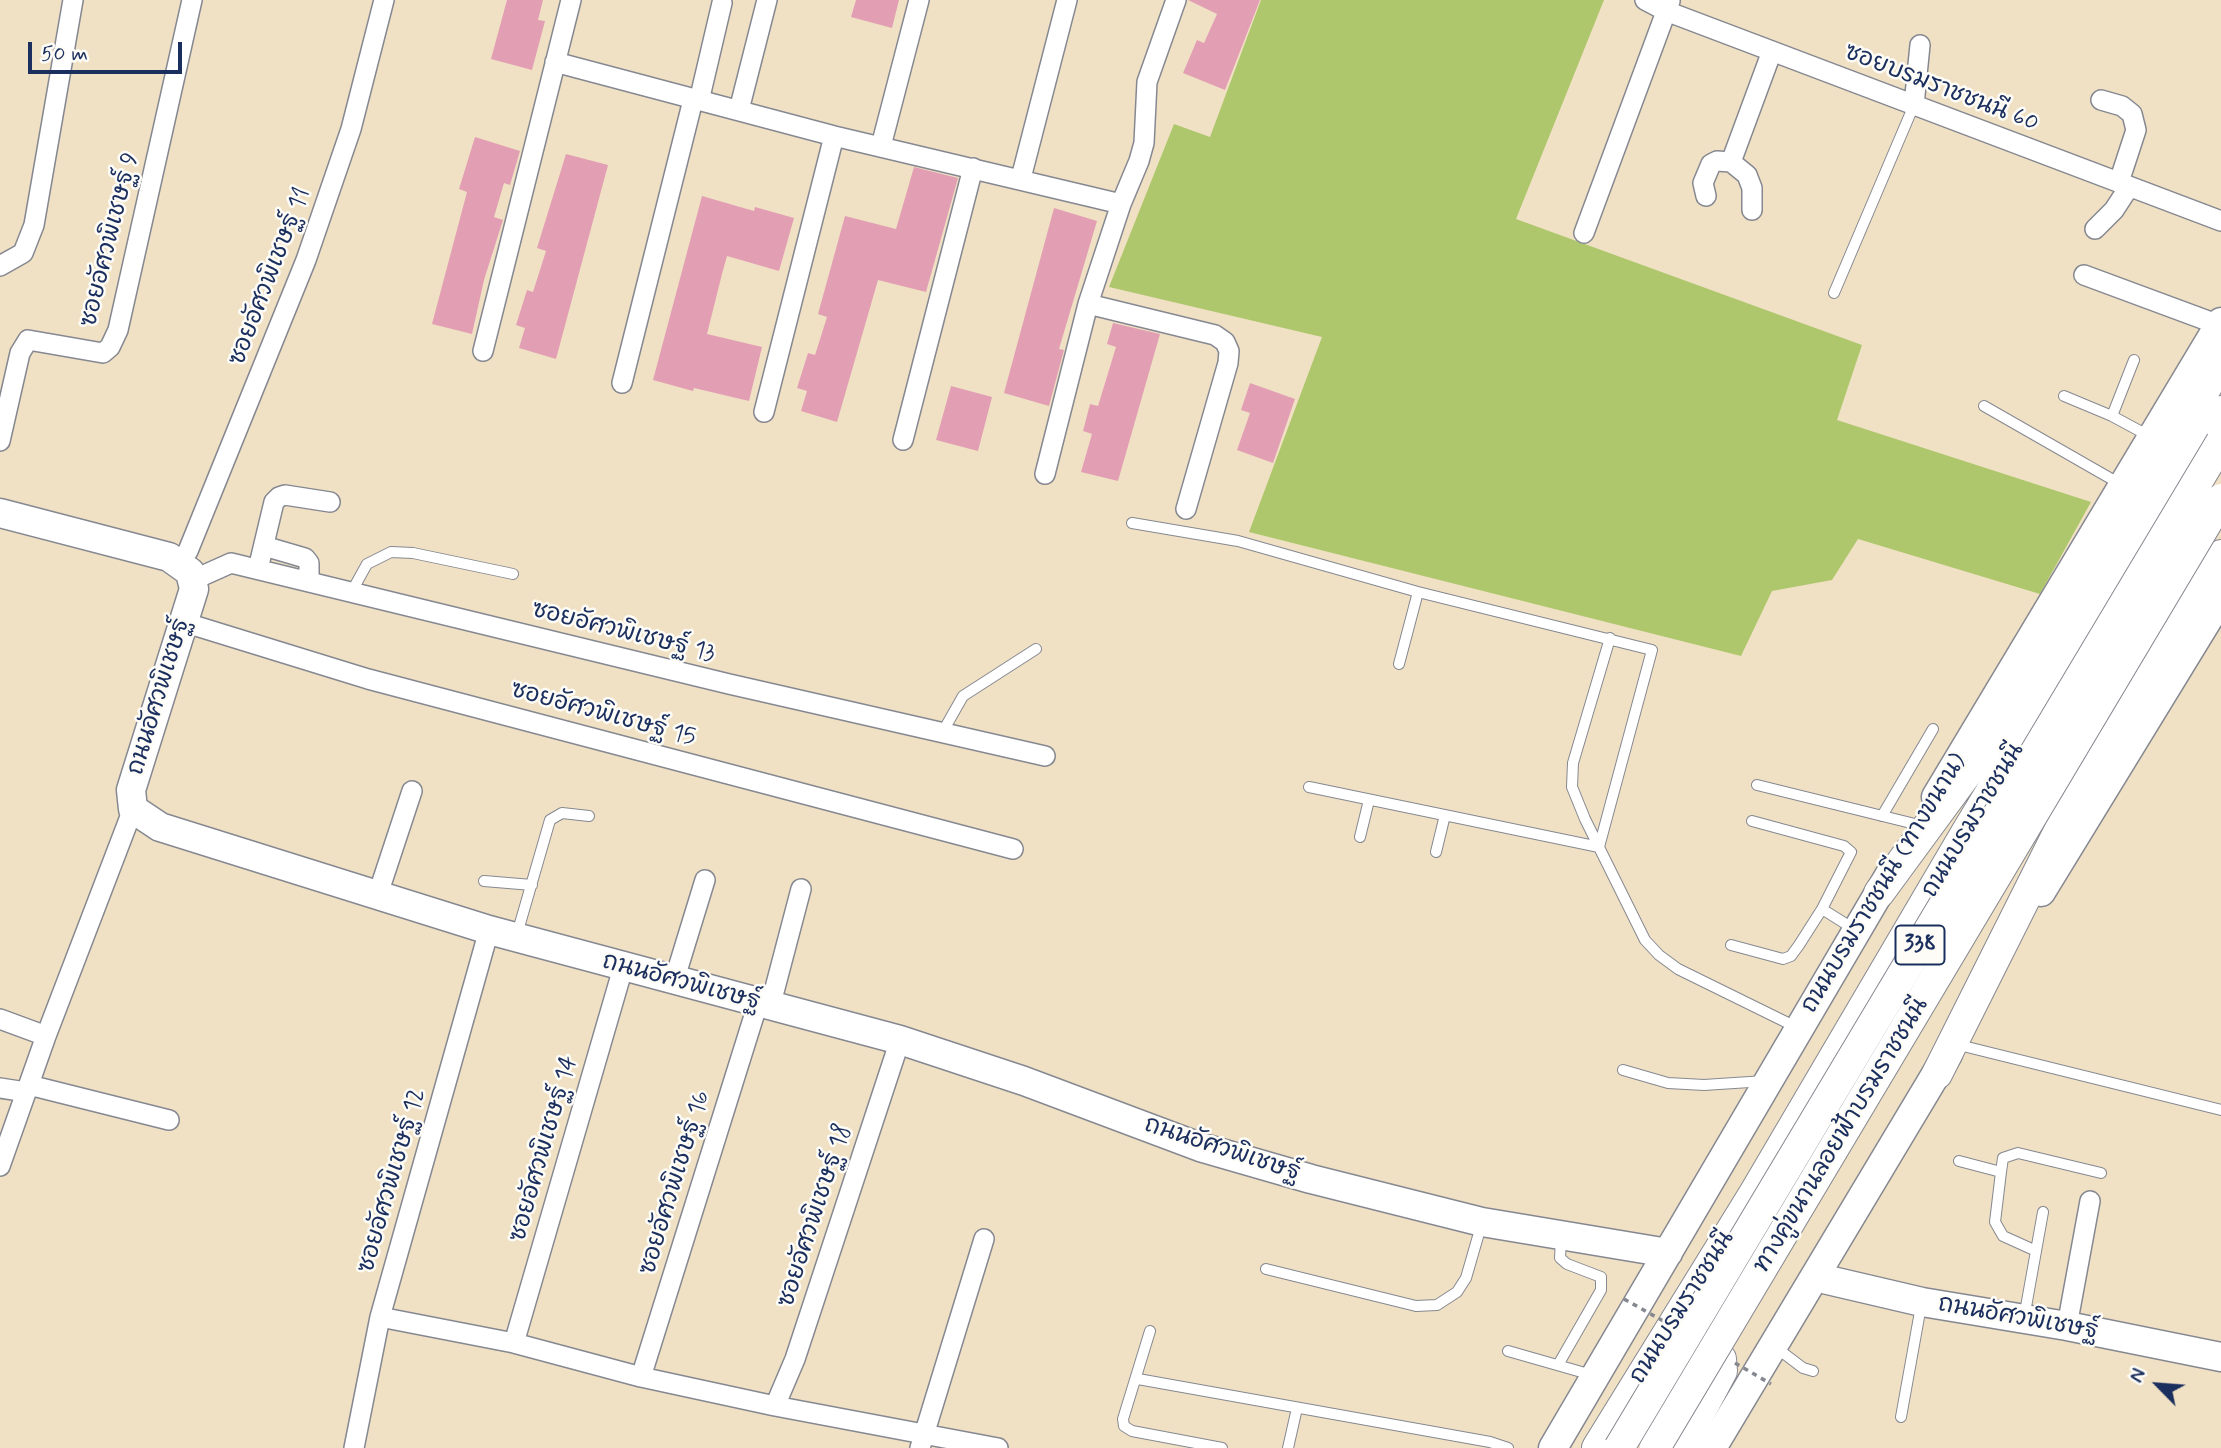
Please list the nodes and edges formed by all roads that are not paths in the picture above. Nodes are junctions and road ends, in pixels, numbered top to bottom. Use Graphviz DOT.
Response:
graph roads {
  1 [pos="73,0"];
  2 [pos="192,0"];
  3 [pos="384,0"];
  4 [pos="571,0"];
  5 [pos="767,0"];
  6 [pos="919,0"];
  7 [pos="1067,0"];
  8 [pos="1177,0"];
  9 [pos="1644,0"];
  10 [pos="722,3"];
  11 [pos="1668,6"];
  12 [pos="1920,45"];
  13 [pos="1772,51"];
  14 [pos="555,62"];
  15 [pos="696,100"];
  16 [pos="2101,100"];
  17 [pos="1914,105"];
  18 [pos="739,110"];
  19 [pos="834,136"];
  20 [pos="881,146"];
  21 [pos="1731,162"];
  22 [pos="973,168"];
  23 [pos="1021,178"];
  24 [pos="2124,185"];
  25 [pos="1706,195"];
  26 [pos="1121,204"];
  27 [pos="1752,210"];
  28 [pos="2221,221"];
  29 [pos="2095,229"];
  30 [pos="1584,233"];
  31 [pos="0,266"];
  32 [pos="2084,275"];
  33 [pos="1834,293"];
  34 [pos="1088,304"];
  35 [pos="2220,323"];
  36 [pos="483,351"];
  37 [pos="2133,360"];
  38 [pos="2221,363"];
  39 [pos="622,383"];
  40 [pos="2064,396"];
  41 [pos="1984,406"];
  42 [pos="2221,411"];
  43 [pos="764,412"];
  44 [pos="2112,416"];
  45 [pos="903,440"];
  46 [pos="0,441"];
  47 [pos="2221,442"];
  48 [pos="2158,448"];
  49 [pos="1045,474"];
  50 [pos="2123,485"];
  51 [pos="2221,499"];
  52 [pos="330,502"];
  53 [pos="1186,509"];
  54 [pos="0,513"];
  55 [pos="2221,521"];
  56 [pos="1132,523"];
  57 [pos="264,546"];
  58 [pos="2221,555"];
  59 [pos="258,569"];
  60 [pos="186,571"];
  61 [pos="513,574"];
  62 [pos="309,580"];
  63 [pos="352,591"];
  64 [pos="1418,592"];
  65 [pos="2221,598"];
  66 [pos="183,622"];
  67 [pos="1610,638"];
  68 [pos="1036,649"];
  69 [pos="1399,664"];
  70 [pos="1933,729"];
  71 [pos="942,733"];
  72 [pos="1045,756"];
  73 [pos="1757,785"];
  74 [pos="1308,787"];
  75 [pos="412,792"];
  76 [pos="1369,800"];
  77 [pos="133,809"];
  78 [pos="1445,815"];
  79 [pos="589,816"];
  80 [pos="1882,816"];
  81 [pos="1752,821"];
  82 [pos="1919,825"];
  83 [pos="1360,837"];
  84 [pos="1599,847"];
  85 [pos="1013,849"];
  86 [pos="1436,852"];
  87 [pos="705,880"];
  88 [pos="484,881"];
  89 [pos="532,886"];
  90 [pos="801,889"];
  91 [pos="1880,893"];
  92 [pos="377,897"];
  93 [pos="1822,909"];
  94 [pos="489,930"];
  95 [pos="1857,931"];
  96 [pos="516,937"];
  97 [pos="1731,945"];
  98 [pos="623,968"];
  99 [pos="674,981"];
  100 [pos="764,1005"];
  101 [pos="0,1019"];
  102 [pos="1799,1029"];
  103 [pos="46,1036"];
  104 [pos="900,1040"];
  105 [pos="1954,1044"];
  106 [pos="1623,1070"];
  107 [pos="1937,1074"];
  108 [pos="1769,1081"];
  109 [pos="0,1088"];
  110 [pos="27,1089"];
  111 [pos="2221,1110"];
  112 [pos="169,1120"];
  113 [pos="1959,1161"];
  114 [pos="0,1166"];
  115 [pos="2001,1171"];
  116 [pos="2101,1172"];
  117 [pos="2090,1201"];
  118 [pos="2043,1212"];
  119 [pos="1482,1222"];
  120 [pos="1561,1236"];
  121 [pos="984,1239"];
  122 [pos="2034,1250"];
  123 [pos="1668,1253"];
  124 [pos="1266,1269"];
  125 [pos="1815,1277"];
  126 [pos="1922,1302"];
  127 [pos="380,1317"];
  128 [pos="2024,1318"];
  129 [pos="2067,1326"];
  130 [pos="1150,1331"];
  131 [pos="514,1343"];
  132 [pos="1774,1346"];
  133 [pos="1508,1351"];
  134 [pos="2221,1357"];
  135 [pos="1721,1359"];
  136 [pos="1558,1365"];
  137 [pos="1813,1371"];
  138 [pos="1642,1374"];
  139 [pos="1596,1376"];
  140 [pos="640,1377"];
  141 [pos="1138,1379"];
  142 [pos="775,1406"];
  143 [pos="1297,1408"];
  144 [pos="1900,1417"];
  145 [pos="922,1441"];
  146 [pos="1489,1445"];
  147 [pos="354,1448"];
  148 [pos="998,1448"];
  149 [pos="1222,1448"];
  150 [pos="1288,1448"];
  151 [pos="1508,1448"];
  152 [pos="1553,1448"];
  153 [pos="1580,1448"];
  154 [pos="1597,1448"];
  155 [pos="1619,1448"];
  156 [pos="1655,1448"];
  157 [pos="1668,1448"];
  158 [pos="1681,1448"];
  159 [pos="1712,1448"];
  1 -- 31 [label="street"];
  2 -- 46 [label="street, ซอยอัศวพิเชษฐ์ 9"];
  3 -- 60 [label="street, ซอยอัศวพิเชษฐ์ 11"];
  4 -- 14 [label="street"];
  5 -- 18 [label="street"];
  6 -- 20 [label="street"];
  7 -- 23 [label="street"];
  8 -- 26 [label="street"];
  9 -- 11 [label="street, ซอยบรมราชชนนี 60"];
  10 -- 15 [label="street"];
  11 -- 13 [label="street, ซอยบรมราชชนนี 60"];
  11 -- 30 [label="street"];
  12 -- 17 [label="street"];
  13 -- 17 [label="street, ซอยบรมราชชนนี 60"];
  13 -- 21 [label="street"];
  14 -- 15 [label="street"];
  14 -- 36 [label="street"];
  15 -- 18 [label="street"];
  15 -- 39 [label="street"];
  16 -- 24 [label="street"];
  17 -- 24 [label="street, ซอยบรมราชชนนี 60"];
  17 -- 33 [label="lane"];
  18 -- 19 [label="street"];
  19 -- 20 [label="street"];
  19 -- 43 [label="street"];
  20 -- 22 [label="street"];
  21 -- 25 [label="street"];
  21 -- 27 [label="street"];
  22 -- 23 [label="street"];
  22 -- 45 [label="street"];
  23 -- 26 [label="street"];
  24 -- 28 [label="street, ซอยบรมราชชนนี 60"];
  24 -- 29 [label="street"];
  26 -- 34 [label="street"];
  32 -- 35 [label="street"];
  34 -- 49 [label="street"];
  34 -- 53 [label="street"];
  35 -- 48 [label="street, ถนนบรมราชชนนี (ทางขนาน) / 338"];
  37 -- 44 [label="lane"];
  38 -- 48 [label="main road"];
  40 -- 44 [label="lane"];
  41 -- 50 [label="lane"];
  42 -- 138 [label="main road, ถนนบรมราชชนนี / 338"];
  44 -- 48 [label="lane"];
  47 -- 155 [label="main road, ทางคู่ขนานลอยฟ้าบรมราชชนนี / 338, bridge"];
  48 -- 50 [label="street, ถนนบรมราชชนนี (ทางขนาน) / 338"];
  48 -- 91 [label="main road"];
  50 -- 82 [label="street, ถนนบรมราชชนนี (ทางขนาน) / 338"];
  51 -- 156 [label="main road, ทางคู่ขนานลอยฟ้าบรมราชชนนี / 338, bridge"];
  52 -- 57 [label="street"];
  54 -- 60 [label="street"];
  55 -- 135 [label="main road, 338"];
  56 -- 64 [label="lane"];
  57 -- 59 [label="street"];
  57 -- 62 [label="street"];
  58 -- 107 [label="main road"];
  59 -- 60 [label="street, ซอยอัศวพิเชษฐ์ 13"];
  59 -- 62 [label="street, ซอยอัศวพิเชษฐ์ 13"];
  60 -- 66 [label="street, ถนนอัศวพิเชษฐ์"];
  61 -- 63 [label="lane"];
  62 -- 63 [label="street, ซอยอัศวพิเชษฐ์ 13"];
  63 -- 71 [label="street, ซอยอัศวพิเชษฐ์ 13"];
  64 -- 67 [label="lane"];
  64 -- 69 [label="lane"];
  65 -- 105 [label="street"];
  66 -- 77 [label="street, ถนนอัศวพิเชษฐ์"];
  66 -- 85 [label="street, ซอยอัศวพิเชษฐ์ 15"];
  67 -- 84 [label="lane"];
  67 -- 84 [label="lane"];
  68 -- 71 [label="lane"];
  70 -- 80 [label="lane"];
  71 -- 72 [label="street, ซอยอัศวพิเชษฐ์ 13"];
  73 -- 80 [label="lane"];
  74 -- 76 [label="lane"];
  75 -- 92 [label="street"];
  76 -- 78 [label="lane"];
  76 -- 83 [label="lane"];
  77 -- 92 [label="street, ถนนอัศวพิเชษฐ์"];
  77 -- 103 [label="street"];
  78 -- 84 [label="lane"];
  78 -- 86 [label="lane"];
  79 -- 89 [label="lane"];
  80 -- 82 [label="lane"];
  81 -- 93 [label="lane"];
  82 -- 91 [label="street, ถนนบรมราชชนนี (ทางขนาน) / 338"];
  84 -- 102 [label="lane"];
  87 -- 99 [label="street"];
  88 -- 89 [label="lane"];
  89 -- 96 [label="lane"];
  90 -- 100 [label="street, ซอยอัศวพิเชษฐ์ 16"];
  91 -- 95 [label="street, ถนนบรมราชชนนี (ทางขนาน) / 338"];
  92 -- 94 [label="street, ถนนอัศวพิเชษฐ์"];
  93 -- 95 [label="lane"];
  93 -- 97 [label="lane"];
  94 -- 96 [label="street, ถนนอัศวพิเชษฐ์"];
  94 -- 127 [label="street, ซอยอัศวพิเชษฐ์ 12"];
  95 -- 102 [label="street, ถนนบรมราชชนนี (ทางขนาน) / 338"];
  96 -- 98 [label="street, ถนนอัศวพิเชษฐ์"];
  98 -- 99 [label="street, ถนนอัศวพิเชษฐ์"];
  98 -- 131 [label="street, ซอยอัศวพิเชษฐ์ 14"];
  99 -- 100 [label="street, ถนนอัศวพิเชษฐ์"];
  100 -- 104 [label="street, ถนนอัศวพิเชษฐ์"];
  100 -- 140 [label="street, ซอยอัศวพิเชษฐ์ 16"];
  101 -- 103 [label="street"];
  102 -- 108 [label="street, ถนนบรมราชชนนี (ทางขนาน) / 338"];
  103 -- 110 [label="street"];
  104 -- 119 [label="street, ถนนอัศวพิเชษฐ์"];
  104 -- 142 [label="street, ซอยอัศวพิเชษฐ์ 18"];
  105 -- 107 [label="street"];
  105 -- 111 [label="lane"];
  106 -- 108 [label="lane"];
  107 -- 125 [label="street"];
  108 -- 123 [label="street, ถนนบรมราชชนนี (ทางขนาน) / 338"];
  109 -- 110 [label="street"];
  110 -- 112 [label="street"];
  110 -- 114 [label="street"];
  113 -- 115 [label="lane"];
  115 -- 116 [label="lane"];
  115 -- 122 [label="lane"];
  117 -- 129 [label="street"];
  118 -- 122 [label="lane"];
  119 -- 120 [label="street, ถนนอัศวพิเชษฐ์"];
  119 -- 124 [label="lane"];
  120 -- 123 [label="street, ถนนอัศวพิเชษฐ์"];
  120 -- 136 [label="lane"];
  121 -- 145 [label="street"];
  122 -- 128 [label="lane"];
  123 -- 139 [label="street, ถนนบรมราชชนนี (ทางขนาน) / 338"];
  125 -- 126 [label="street, ถนนอัศวพิเชษฐ์"];
  125 -- 132 [label="street"];
  126 -- 128 [label="street, ถนนอัศวพิเชษฐ์"];
  126 -- 144 [label="lane"];
  127 -- 131 [label="street"];
  127 -- 147 [label="street, ซอยอัศวพิเชษฐ์ 12"];
  128 -- 129 [label="street, ถนนอัศวพิเชษฐ์"];
  129 -- 134 [label="street, ถนนอัศวพิเชษฐ์"];
  130 -- 141 [label="lane"];
  131 -- 140 [label="street"];
  132 -- 137 [label="lane"];
  132 -- 159 [label="street"];
  133 -- 136 [label="lane"];
  135 -- 157 [label="main road, 338"];
  135 -- 158 [label="main road"];
  136 -- 139 [label="lane"];
  138 -- 153 [label="main road"];
  138 -- 154 [label="main road, ถนนบรมราชชนนี / 338"];
  139 -- 152 [label="street, ถนนบรมราชชนนี (ทางขนาน) / 338"];
  140 -- 142 [label="street"];
  141 -- 143 [label="lane"];
  141 -- 149 [label="lane"];
  142 -- 145 [label="street"];
  143 -- 146 [label="lane"];
  143 -- 150 [label="lane"];
  145 -- 148 [label="street"];
  146 -- 151 [label="lane"];
}
